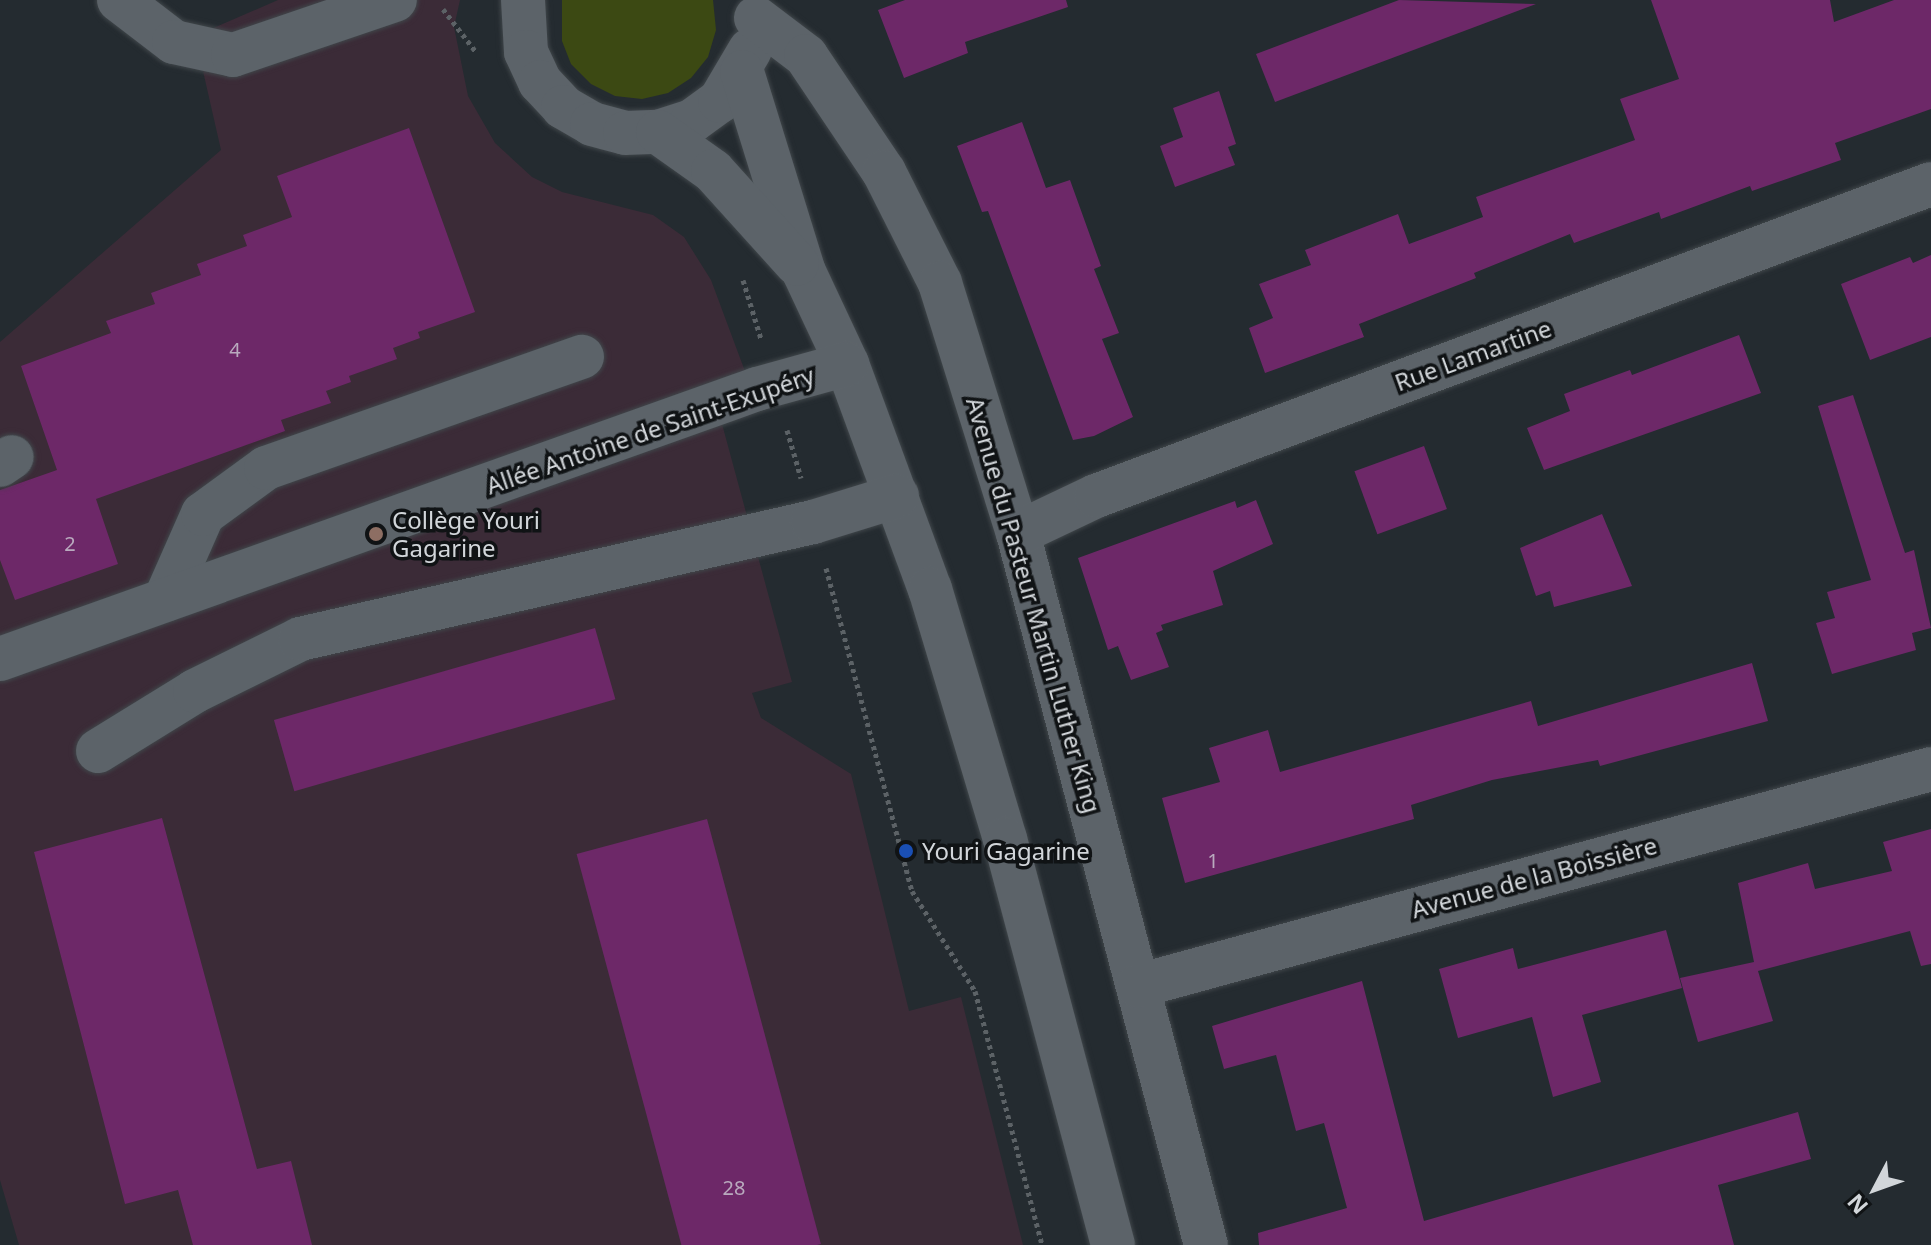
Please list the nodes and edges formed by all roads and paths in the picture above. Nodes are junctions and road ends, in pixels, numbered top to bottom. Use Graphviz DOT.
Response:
graph roads {
  1 [pos="119,0"];
  2 [pos="395,0"];
  3 [pos="523,0"];
  4 [pos="755,9"];
  5 [pos="742,72"];
  6 [pos="658,132"];
  7 [pos="1931,184"];
  8 [pos="804,272"];
  9 [pos="582,357"];
  10 [pos="847,364"];
  11 [pos="897,496"];
  12 [pos="1018,533"];
  13 [pos="165,600"];
  14 [pos="0,659"];
  15 [pos="98,751"];
  16 [pos="1931,769"];
  17 [pos="1138,986"];
  18 [pos="1113,1245"];
  19 [pos="1206,1245"];
  1 -- 2 [label="street"];
  3 -- 6 [label="street, Avenue du Pasteur Martin Luther King"];
  4 -- 5 [label="street, Avenue du Pasteur Martin Luther King"];
  4 -- 12 [label="street, Avenue du Pasteur Martin Luther King"];
  5 -- 6 [label="street, Avenue du Pasteur Martin Luther King"];
  5 -- 8 [label="street"];
  6 -- 8 [label="street"];
  7 -- 12 [label="street, Rue Lamartine"];
  8 -- 10 [label="street"];
  9 -- 13 [label="street"];
  10 -- 11 [label="street"];
  10 -- 13 [label="street, Allée Antoine de Saint-Exupéry"];
  11 -- 15 [label="street"];
  11 -- 18 [label="street"];
  12 -- 17 [label="street, Avenue du Pasteur Martin Luther King"];
  13 -- 14 [label="street, Allée Antoine de Saint-Exupéry"];
  16 -- 17 [label="street, Avenue de la Boissière"];
  17 -- 19 [label="street, Avenue du Pasteur Martin Luther King"];
}
